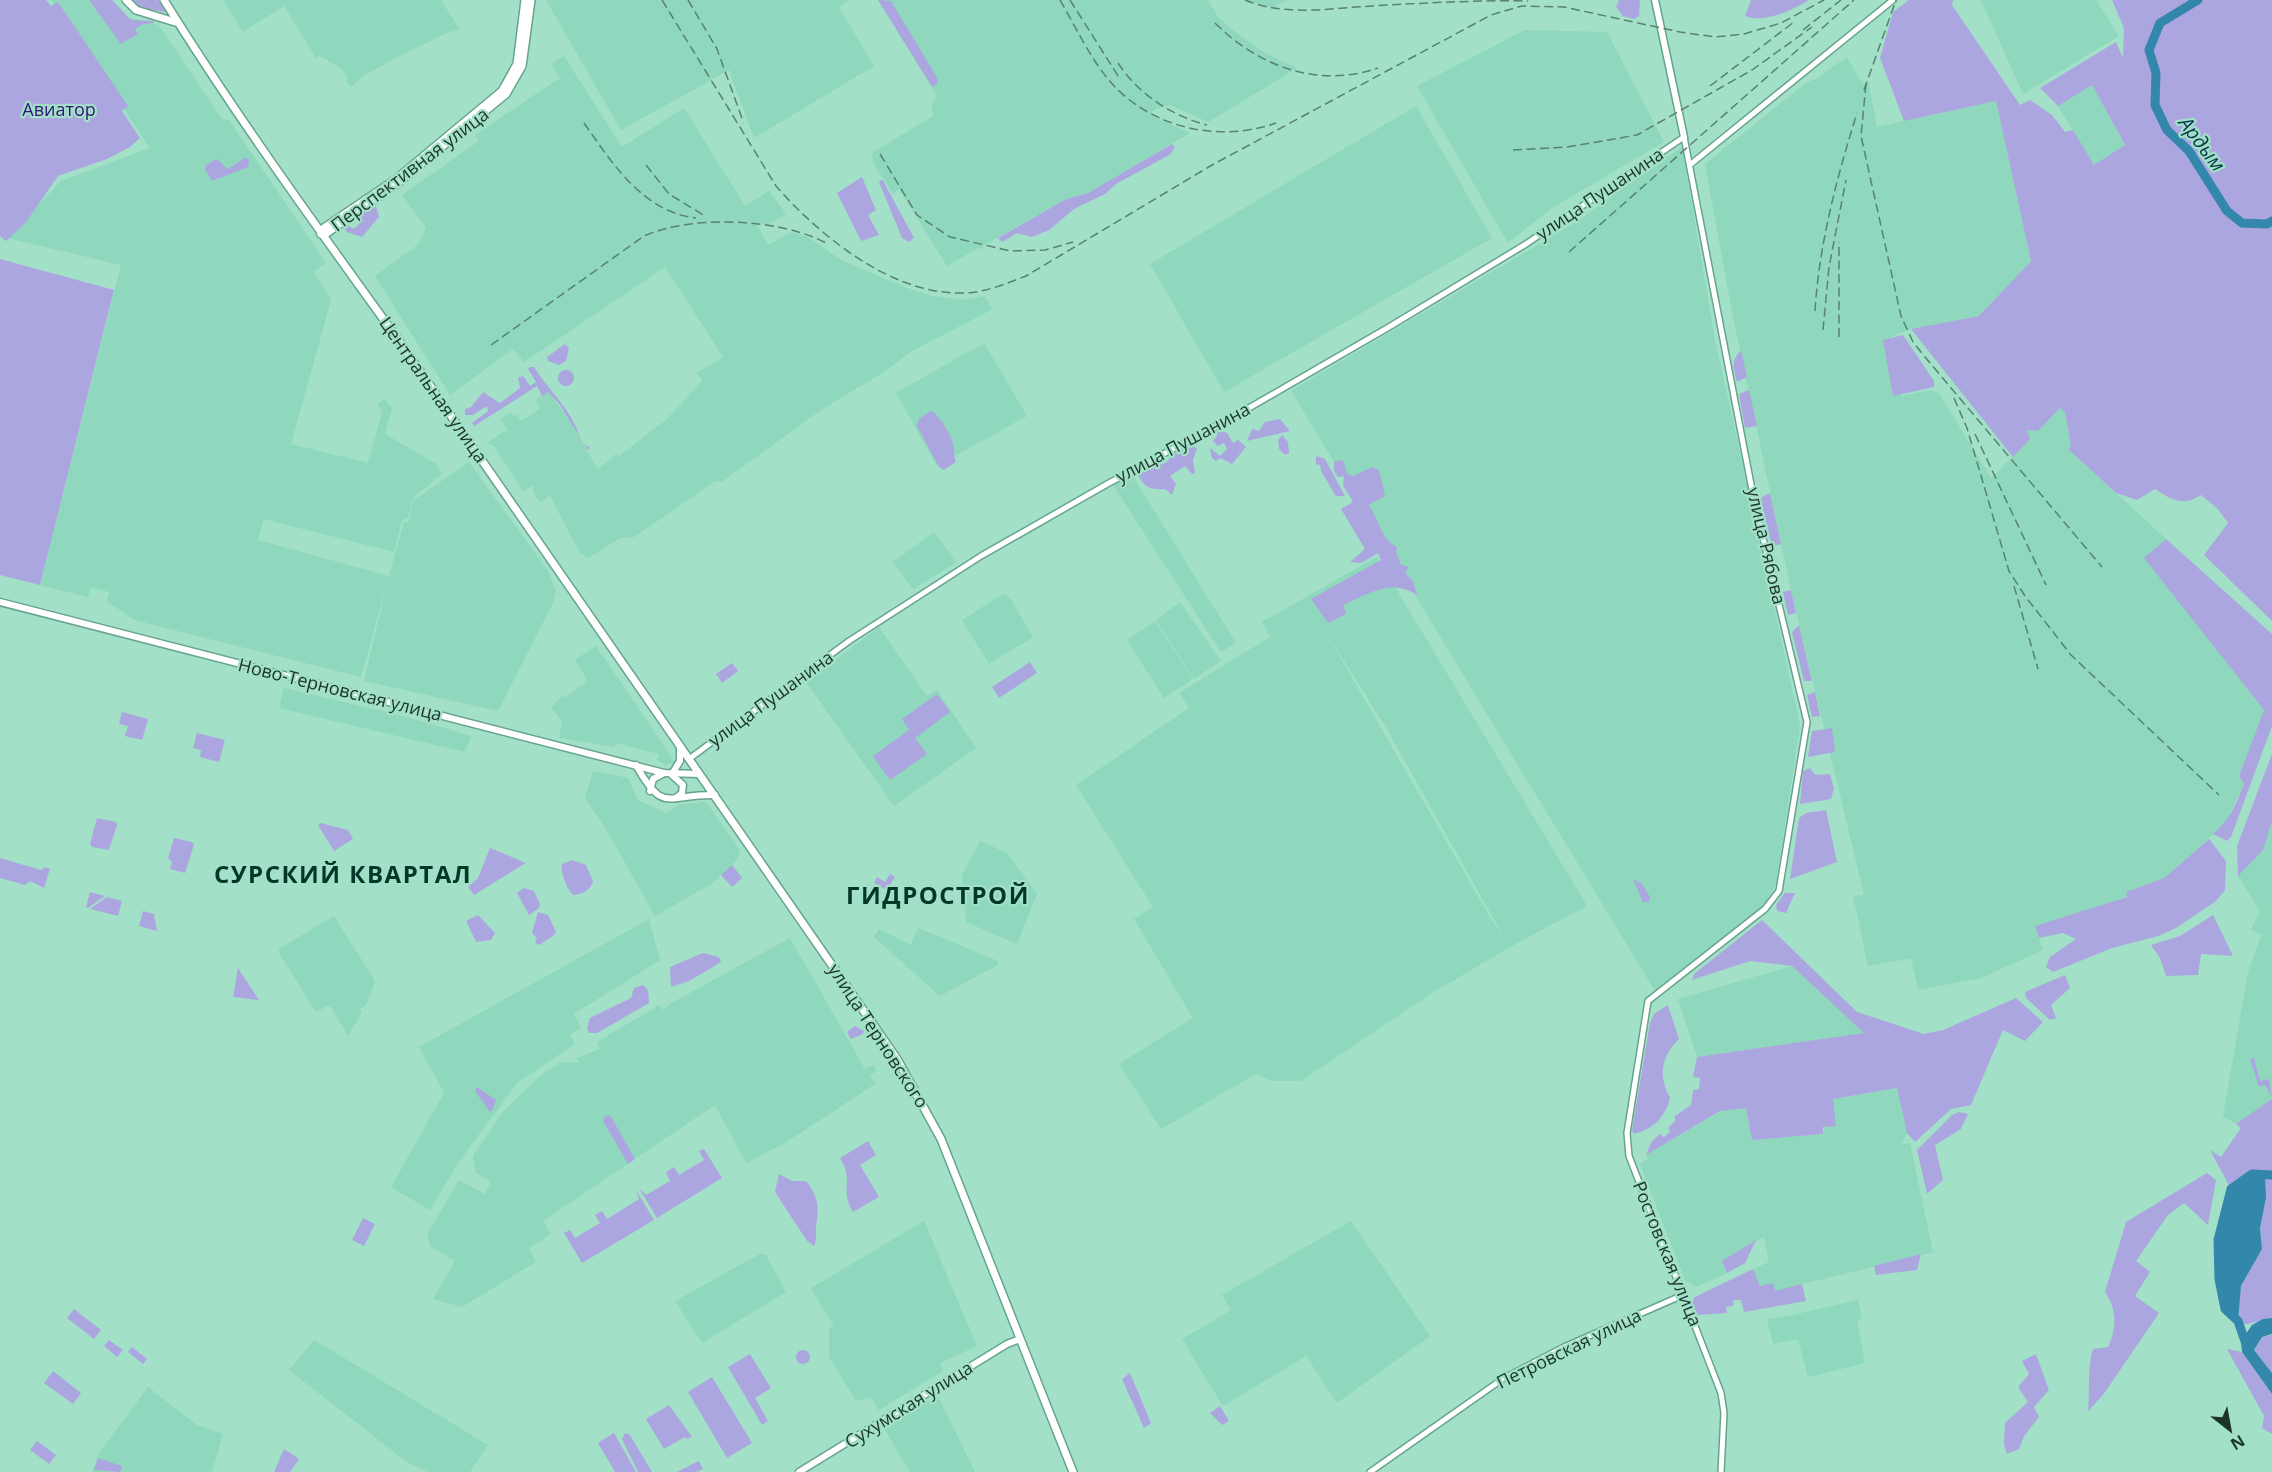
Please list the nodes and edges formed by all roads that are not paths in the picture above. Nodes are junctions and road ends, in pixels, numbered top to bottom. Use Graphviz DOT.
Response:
graph roads {
  1 [pos="126,0"];
  2 [pos="164,0"];
  3 [pos="525,0"];
  4 [pos="531,0"];
  5 [pos="1655,0"];
  6 [pos="1893,0"];
  7 [pos="175,22"];
  8 [pos="1684,137"];
  9 [pos="1691,164"];
  10 [pos="321,234"];
  11 [pos="0,602"];
  12 [pos="680,747"];
  13 [pos="689,759"];
  14 [pos="636,765"];
  15 [pos="664,773"];
  16 [pos="672,774"];
  17 [pos="699,774"];
  18 [pos="650,791"];
  19 [pos="715,795"];
  20 [pos="674,799"];
  21 [pos="1643,1034"];
  22 [pos="1683,1295"];
  23 [pos="1020,1339"];
  24 [pos="799,1472"];
  25 [pos="1073,1472"];
  26 [pos="1370,1472"];
  27 [pos="1721,1472"];
  1 -- 7 [label="main road"];
  2 -- 7 [label="main road, Центральная улица"];
  3 -- 10 [label="main road, Перспективная улица"];
  4 -- 10 [label="main road, Перспективная улица"];
  5 -- 8 [label="main road, улица Рябова"];
  6 -- 9 [label="street"];
  7 -- 10 [label="main road, Центральная улица"];
  8 -- 9 [label="street, улица Рябова"];
  8 -- 13 [label="street, улица Пушанина"];
  9 -- 21 [label="street, улица Рябова"];
  10 -- 12 [label="main road, Центральная улица"];
  11 -- 14 [label="main road, Ново-Терновская улица"];
  12 -- 13 [label="main road, Центральная улица"];
  12 -- 16 [label="main road"];
  13 -- 17 [label="main road, улица Терновского"];
  14 -- 15 [label="main road, Ново-Терновская улица"];
  14 -- 18 [label="main road"];
  15 -- 16 [label="main road"];
  15 -- 18 [label="main road"];
  16 -- 17 [label="main road"];
  16 -- 20 [label="main road"];
  17 -- 19 [label="main road, улица Терновского"];
  18 -- 20 [label="main road"];
  19 -- 20 [label="main road"];
  19 -- 23 [label="main road, улица Терновского"];
  21 -- 22 [label="street, Ростовская улица"];
  22 -- 26 [label="street, Петровская улица"];
  22 -- 27 [label="street, Ростовская улица"];
  23 -- 24 [label="main road, Сухумская улица"];
  23 -- 25 [label="main road, улица Терновского"];
}
